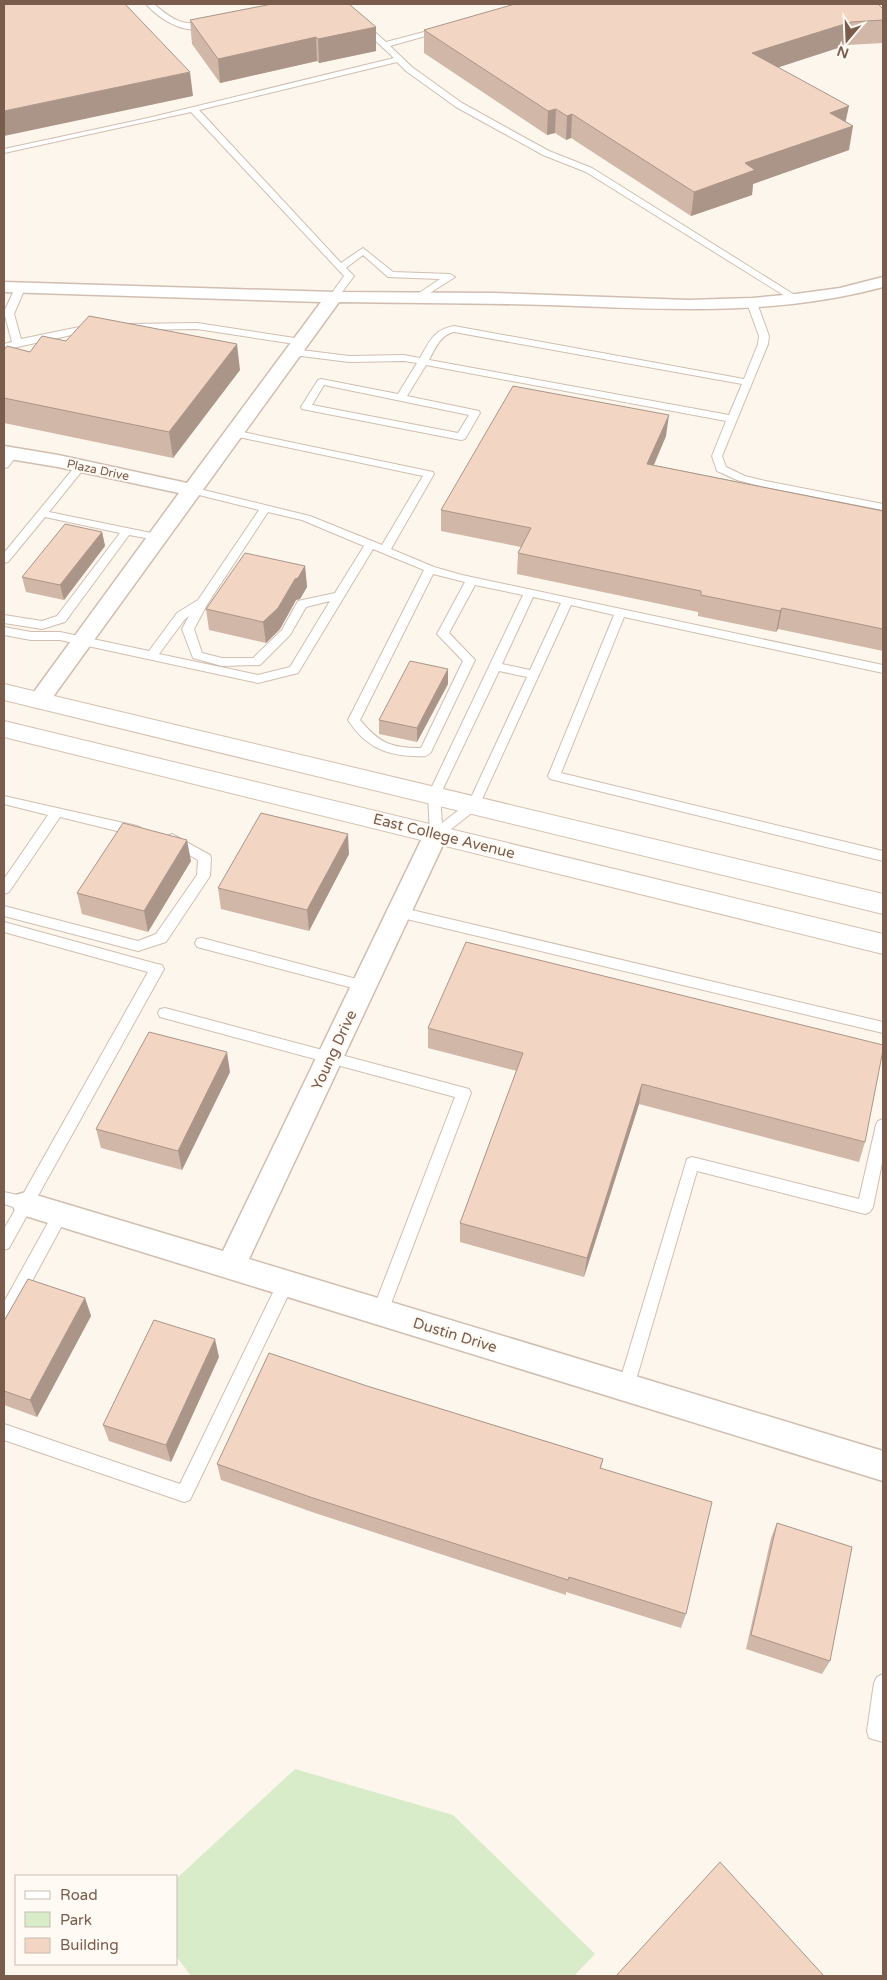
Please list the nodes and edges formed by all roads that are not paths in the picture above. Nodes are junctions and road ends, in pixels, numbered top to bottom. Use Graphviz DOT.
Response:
graph roads {
  1 [pos="150,4"];
  2 [pos="339,4"];
  3 [pos="214,22"];
  4 [pos="449,27"];
  5 [pos="385,45"];
  6 [pos="400,59"];
  7 [pos="194,110"];
  8 [pos="4,151"];
  9 [pos="340,268"];
  10 [pos="881,284"];
  11 [pos="12,287"];
  12 [pos="334,297"];
  13 [pos="419,298"];
  14 [pos="796,300"];
  15 [pos="752,304"];
  16 [pos="6,314"];
  17 [pos="17,343"];
  18 [pos="4,347"];
  19 [pos="297,347"];
  20 [pos="423,362"];
  21 [pos="747,382"];
  22 [pos="401,398"];
  23 [pos="732,419"];
  24 [pos="233,434"];
  25 [pos="7,457"];
  26 [pos="81,466"];
  27 [pos="191,490"];
  28 [pos="266,507"];
  29 [pos="883,507"];
  30 [pos="42,513"];
  31 [pos="127,530"];
  32 [pos="157,537"];
  33 [pos="370,544"];
  34 [pos="384,550"];
  35 [pos="4,560"];
  36 [pos="430,569"];
  37 [pos="471,581"];
  38 [pos="529,594"];
  39 [pos="339,596"];
  40 [pos="567,602"];
  41 [pos="202,603"];
  42 [pos="620,613"];
  43 [pos="4,620"];
  44 [pos="4,630"];
  45 [pos="443,634"];
  46 [pos="81,640"];
  47 [pos="152,655"];
  48 [pos="494,666"];
  49 [pos="883,669"];
  50 [pos="533,675"];
  51 [pos="4,692"];
  52 [pos="39,700"];
  53 [pos="4,714"];
  54 [pos="4,729"];
  55 [pos="257,752"];
  56 [pos="434,795"];
  57 [pos="4,800"];
  58 [pos="474,805"];
  59 [pos="56,813"];
  60 [pos="436,834"];
  61 [pos="883,856"];
  62 [pos="4,889"];
  63 [pos="883,904"];
  64 [pos="4,911"];
  65 [pos="399,912"];
  66 [pos="4,927"];
  67 [pos="202,943"];
  68 [pos="883,944"];
  69 [pos="364,986"];
  70 [pos="165,1013"];
  71 [pos="883,1028"];
  72 [pos="330,1058"];
  73 [pos="883,1125"];
  74 [pos="15,1201"];
  75 [pos="60,1215"];
  76 [pos="4,1243"];
  77 [pos="231,1266"];
  78 [pos="286,1283"];
  79 [pos="380,1312"];
  80 [pos="4,1317"];
  81 [pos="626,1387"];
  82 [pos="4,1432"];
  83 [pos="883,1466"];
  84 [pos="883,1683"];
  85 [pos="883,1734"];
  1 -- 3 [label="lane"];
  2 -- 5 [label="lane"];
  4 -- 5 [label="lane"];
  5 -- 6 [label="lane"];
  6 -- 7 [label="lane"];
  6 -- 14 [label="lane"];
  7 -- 8 [label="lane"];
  7 -- 9 [label="lane"];
  9 -- 12 [label="lane"];
  9 -- 13 [label="lane"];
  10 -- 14 [label="street"];
  11 -- 12 [label="street"];
  11 -- 16 [label="lane"];
  12 -- 13 [label="street"];
  12 -- 19 [label="street"];
  13 -- 15 [label="street"];
  14 -- 15 [label="street"];
  15 -- 21 [label="lane"];
  16 -- 17 [label="lane"];
  17 -- 18 [label="lane"];
  17 -- 19 [label="lane"];
  19 -- 20 [label="lane"];
  19 -- 24 [label="street"];
  20 -- 21 [label="lane"];
  20 -- 22 [label="lane"];
  20 -- 23 [label="lane"];
  21 -- 23 [label="lane"];
  22 -- 22 [label="lane"];
  23 -- 29 [label="lane"];
  24 -- 27 [label="street"];
  24 -- 34 [label="lane"];
  25 -- 26 [label="street, Plaza Drive"];
  26 -- 27 [label="street, Plaza Drive"];
  26 -- 30 [label="lane"];
  27 -- 28 [label="lane"];
  27 -- 32 [label="street"];
  28 -- 33 [label="lane"];
  28 -- 41 [label="lane"];
  30 -- 31 [label="lane"];
  30 -- 35 [label="lane"];
  31 -- 32 [label="lane"];
  31 -- 43 [label="lane"];
  32 -- 46 [label="street"];
  33 -- 34 [label="lane"];
  33 -- 39 [label="lane"];
  34 -- 36 [label="lane"];
  36 -- 37 [label="lane"];
  36 -- 45 [label="lane"];
  37 -- 38 [label="lane"];
  37 -- 45 [label="lane"];
  38 -- 40 [label="lane"];
  38 -- 48 [label="lane"];
  39 -- 41 [label="lane"];
  39 -- 47 [label="lane"];
  40 -- 42 [label="lane"];
  40 -- 50 [label="lane"];
  41 -- 47 [label="lane"];
  42 -- 49 [label="lane"];
  42 -- 61 [label="lane"];
  44 -- 46 [label="lane"];
  46 -- 47 [label="lane"];
  46 -- 52 [label="street"];
  48 -- 50 [label="lane"];
  48 -- 56 [label="lane"];
  50 -- 58 [label="lane"];
  51 -- 52 [label="main road"];
  52 -- 55 [label="main road"];
  53 -- 55 [label="main road"];
  54 -- 60 [label="main road, East College Avenue"];
  55 -- 56 [label="main road"];
  56 -- 58 [label="main road"];
  56 -- 60 [label="lane"];
  57 -- 59 [label="lane"];
  58 -- 60 [label="lane"];
  58 -- 63 [label="main road"];
  59 -- 62 [label="lane"];
  59 -- 64 [label="lane"];
  60 -- 65 [label="street, Young Drive"];
  60 -- 68 [label="main road, East College Avenue"];
  65 -- 69 [label="street, Young Drive"];
  65 -- 71 [label="lane"];
  66 -- 74 [label="lane"];
  67 -- 69 [label="lane"];
  69 -- 72 [label="street, Young Drive"];
  70 -- 72 [label="lane"];
  72 -- 77 [label="street, Young Drive"];
  72 -- 79 [label="lane"];
  73 -- 81 [label="lane"];
  74 -- 75 [label="street, Dustin Drive"];
  74 -- 76 [label="lane"];
  75 -- 77 [label="street, Dustin Drive"];
  75 -- 80 [label="lane"];
  77 -- 78 [label="street, Dustin Drive"];
  78 -- 79 [label="street, Dustin Drive"];
  78 -- 82 [label="lane"];
  79 -- 81 [label="street, Dustin Drive"];
  81 -- 83 [label="street, Dustin Drive"];
  84 -- 85 [label="lane"];
}
